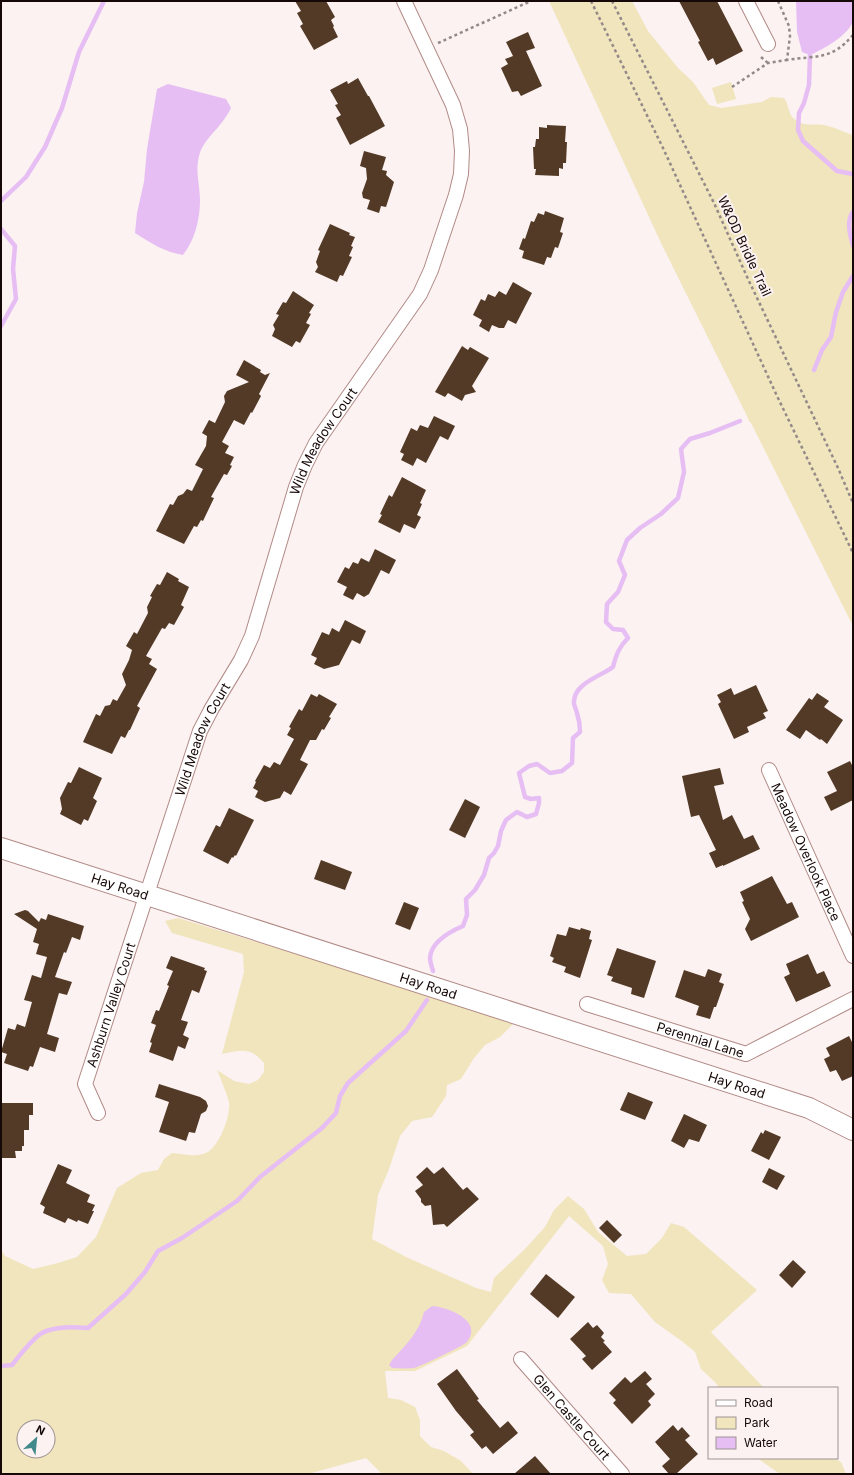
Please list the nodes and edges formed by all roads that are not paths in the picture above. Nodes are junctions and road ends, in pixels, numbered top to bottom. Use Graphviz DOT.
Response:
graph roads {
  1 [pos="404,1"];
  2 [pos="746,1"];
  3 [pos="768,44"];
  4 [pos="769,770"];
  5 [pos="1,848"];
  6 [pos="147,895"];
  7 [pos="853,956"];
  8 [pos="853,1000"];
  9 [pos="586,1004"];
  10 [pos="98,1114"];
  11 [pos="853,1130"];
  12 [pos="521,1359"];
  13 [pos="622,1474"];
  1 -- 6 [label="street, Wild Meadow Court"];
  2 -- 3 [label="street"];
  4 -- 7 [label="street, Meadow Overlook Place"];
  5 -- 6 [label="street, Hay Road"];
  6 -- 10 [label="street, Ashburn Valley Court"];
  6 -- 11 [label="street, Hay Road"];
  8 -- 9 [label="street, Perennial Lane"];
  12 -- 13 [label="street, Glen Castle Court"];
}
